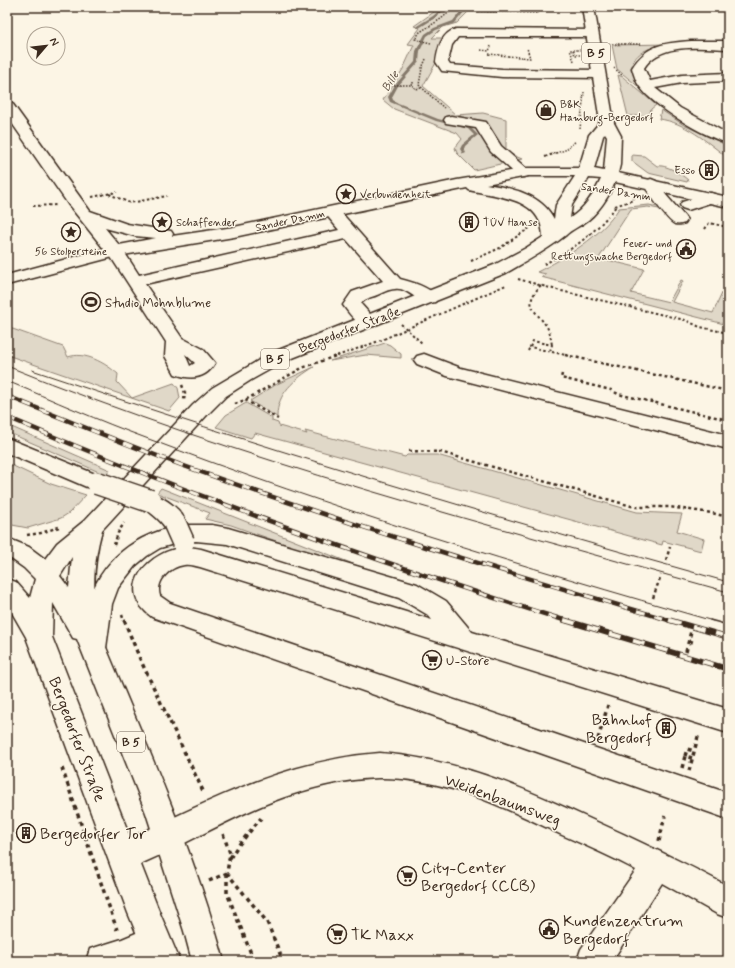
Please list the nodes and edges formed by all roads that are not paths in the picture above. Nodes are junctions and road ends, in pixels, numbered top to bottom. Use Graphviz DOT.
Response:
graph roads {
  1 [pos="588,7"];
  2 [pos="592,33"];
  3 [pos="728,45"];
  4 [pos="599,74"];
  5 [pos="728,77"];
  6 [pos="646,86"];
  7 [pos="10,114"];
  8 [pos="447,114"];
  9 [pos="607,123"];
  10 [pos="728,139"];
  11 [pos="594,143"];
  12 [pos="522,169"];
  13 [pos="503,176"];
  14 [pos="581,179"];
  15 [pos="608,182"];
  16 [pos="651,184"];
  17 [pos="457,185"];
  18 [pos="660,198"];
  19 [pos="711,198"];
  20 [pos="728,202"];
  21 [pos="688,205"];
  22 [pos="332,212"];
  23 [pos="83,213"];
  24 [pos="728,214"];
  25 [pos="679,220"];
  26 [pos="234,232"];
  27 [pos="350,233"];
  28 [pos="556,234"];
  29 [pos="115,251"];
  30 [pos="7,280"];
  31 [pos="135,281"];
  32 [pos="394,283"];
  33 [pos="429,298"];
  34 [pos="368,322"];
  35 [pos="175,342"];
  36 [pos="424,360"];
  37 [pos="728,442"];
  38 [pos="7,445"];
  39 [pos="92,527"];
  40 [pos="181,541"];
  41 [pos="7,546"];
  42 [pos="83,558"];
  43 [pos="18,559"];
  44 [pos="53,567"];
  45 [pos="7,588"];
  46 [pos="39,637"];
  47 [pos="463,639"];
  48 [pos="93,649"];
  49 [pos="716,717"];
  50 [pos="728,806"];
  51 [pos="169,835"];
  52 [pos="123,857"];
  53 [pos="654,863"];
  54 [pos="728,904"];
  55 [pos="160,951"];
  56 [pos="102,961"];
  57 [pos="208,961"];
  58 [pos="593,961"];
  1 -- 2 [label="main road, Bergedorfer Straße / B 5"];
  2 -- 4 [label="main road, Bergedorfer Straße / B 5"];
  2 -- 4 [label="main road"];
  3 -- 6 [label="main road"];
  4 -- 9 [label="main road, Bergedorfer Straße / B 5"];
  5 -- 6 [label="main road"];
  6 -- 10 [label="main road"];
  7 -- 23 [label="main road"];
  8 -- 12 [label="main road"];
  9 -- 11 [label="main road"];
  9 -- 15 [label="main road, Bergedorfer Straße / B 5"];
  11 -- 12 [label="main road"];
  11 -- 14 [label="main road"];
  12 -- 13 [label="main road, Sander Damm"];
  12 -- 14 [label="main road, Sander Damm"];
  13 -- 14 [label="main road, Sander Damm"];
  13 -- 17 [label="main road, Sander Damm"];
  14 -- 15 [label="main road, Sander Damm"];
  14 -- 28 [label="main road"];
  15 -- 16 [label="main road, Sander Damm"];
  15 -- 18 [label="main road, Sander Damm"];
  15 -- 28 [label="main road, Bergedorfer Straße / B 5"];
  16 -- 18 [label="main road"];
  16 -- 19 [label="main road, Sander Damm"];
  17 -- 22 [label="main road, Sander Damm"];
  17 -- 28 [label="main road"];
  18 -- 21 [label="main road, Sander Damm"];
  18 -- 25 [label="main road"];
  19 -- 20 [label="main road, Sander Damm"];
  19 -- 21 [label="main road"];
  21 -- 24 [label="main road, Sander Damm"];
  22 -- 26 [label="main road, Sander Damm"];
  22 -- 27 [label="main road"];
  23 -- 26 [label="main road"];
  23 -- 29 [label="main road"];
  26 -- 29 [label="main road, Sander Damm"];
  27 -- 31 [label="main road"];
  27 -- 32 [label="main road"];
  28 -- 33 [label="main road, Bergedorfer Straße / B 5"];
  29 -- 30 [label="main road, Sander Damm"];
  29 -- 31 [label="main road"];
  31 -- 35 [label="main road"];
  32 -- 33 [label="main road"];
  32 -- 34 [label="main road"];
  33 -- 34 [label="main road, Bergedorfer Straße / B 5"];
  34 -- 39 [label="main road, Bergedorfer Straße / B 5"];
  36 -- 37 [label="main road"];
  38 -- 40 [label="main road, bridge"];
  39 -- 42 [label="main road, Bergedorfer Straße / B 5"];
  39 -- 44 [label="main road, Bergedorfer Straße / B 5"];
  40 -- 47 [label="main road"];
  40 -- 50 [label="main road"];
  41 -- 43 [label="main road"];
  42 -- 44 [label="main road"];
  42 -- 48 [label="main road, Bergedorfer Straße / B 5"];
  43 -- 44 [label="main road"];
  44 -- 46 [label="main road, Bergedorfer Straße / B 5"];
  44 -- 48 [label="main road"];
  45 -- 46 [label="main road"];
  46 -- 52 [label="main road, Bergedorfer Straße / B 5"];
  47 -- 48 [label="main road"];
  47 -- 49 [label="main road"];
  48 -- 51 [label="main road, Bergedorfer Straße / B 5"];
  51 -- 52 [label="main road, Weidenbaumsweg"];
  51 -- 53 [label="main road, Weidenbaumsweg"];
  51 -- 57 [label="main road, Bergedorfer Straße / B 5"];
  52 -- 55 [label="main road, Bergedorfer Straße / B 5"];
  53 -- 54 [label="main road, Weidenbaumsweg"];
  53 -- 58 [label="main road"];
  55 -- 56 [label="main road"];
}
